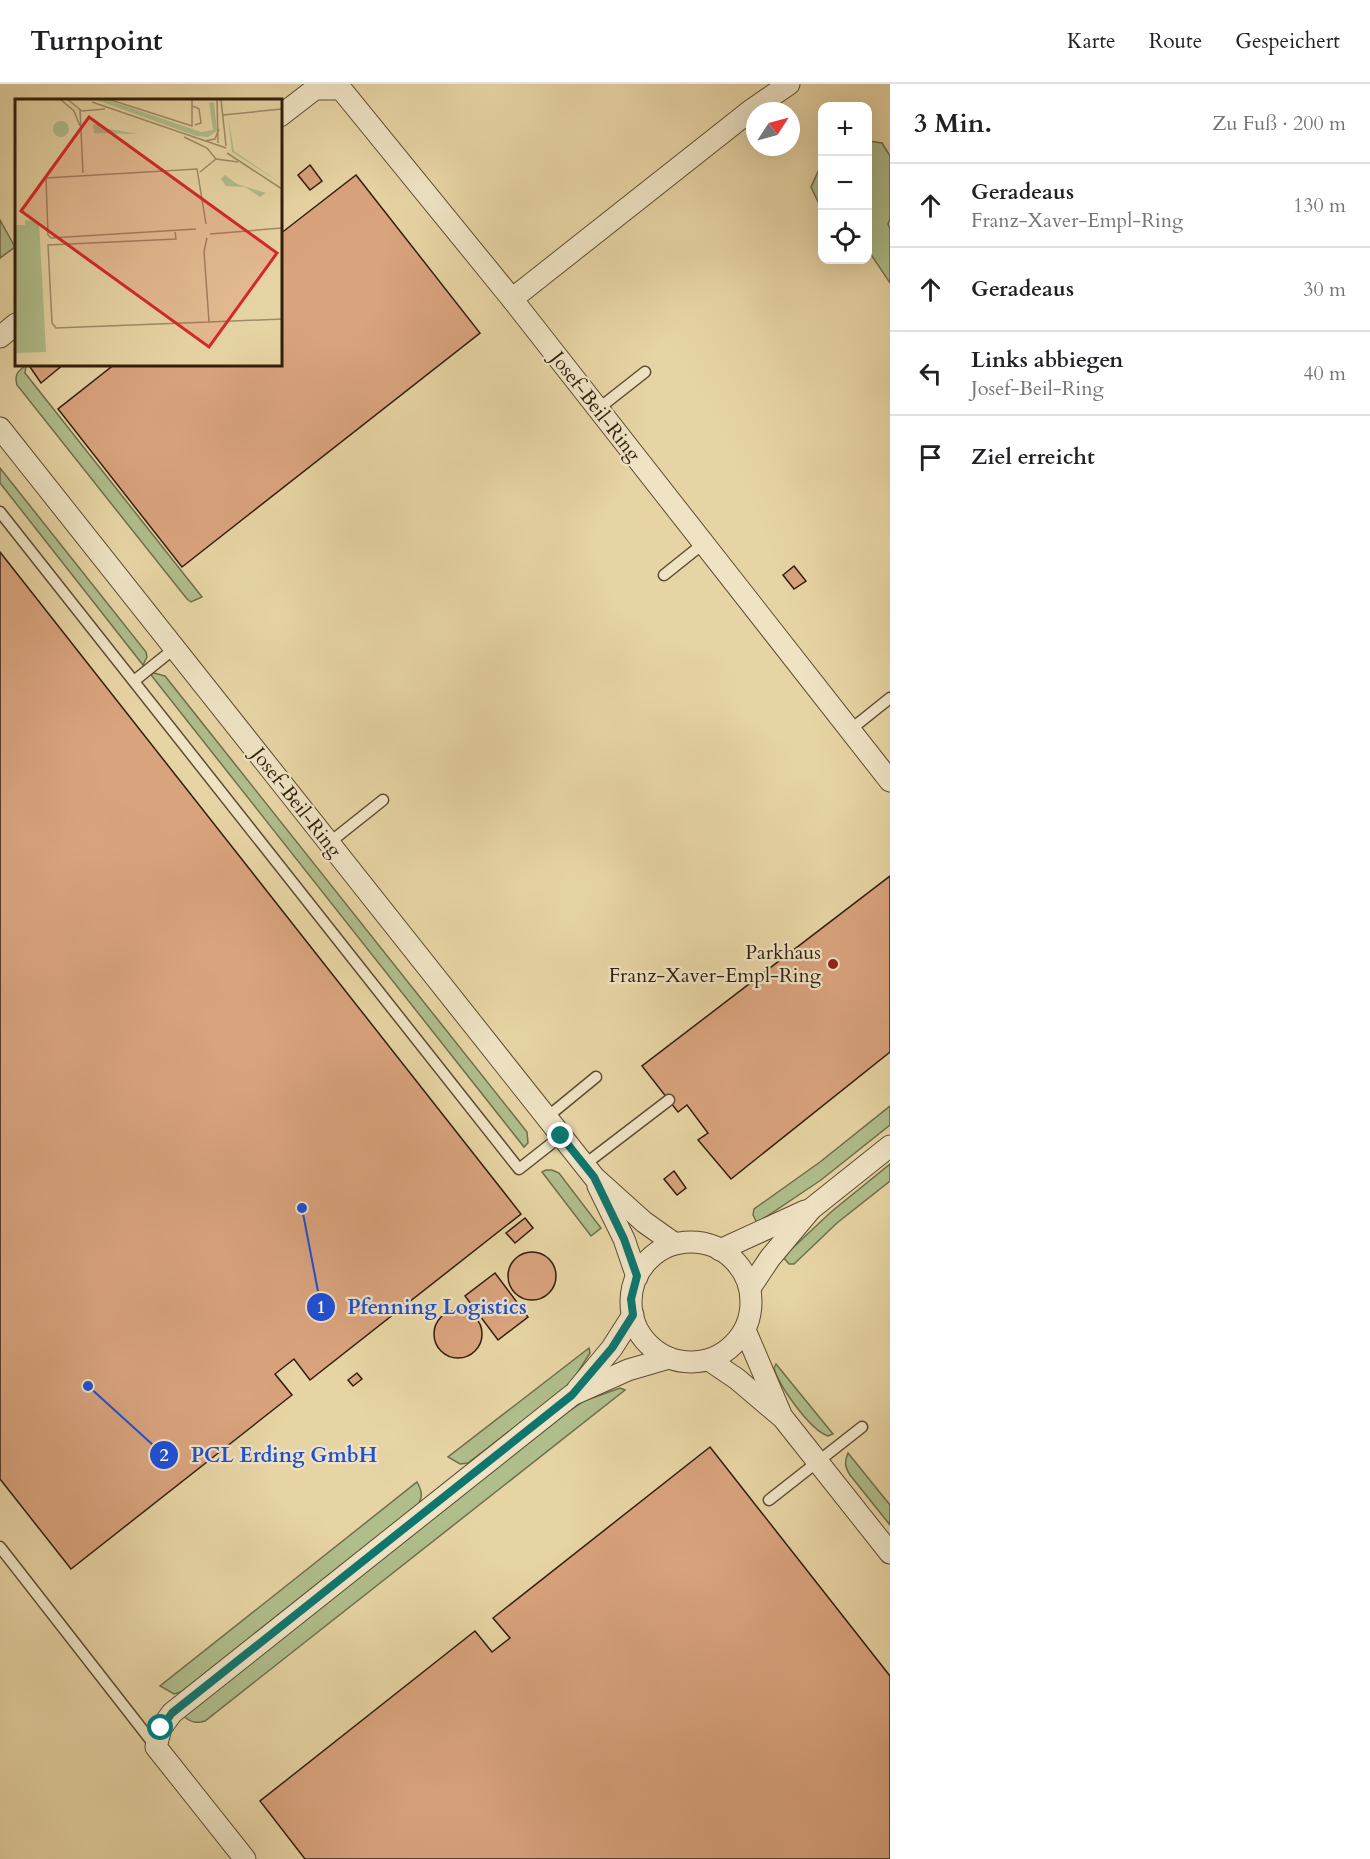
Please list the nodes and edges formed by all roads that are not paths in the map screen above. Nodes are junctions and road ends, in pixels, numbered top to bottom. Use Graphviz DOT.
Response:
graph roads {
  1 [pos="773,84"];
  2 [pos="789,84"];
  3 [pos="318,87"];
  4 [pos="758,102"];
  5 [pos="763,102"];
  6 [pos="282,114"];
  7 [pos="746,114"];
  8 [pos="512,299"];
  9 [pos="15,325"];
  10 [pos="0,338"];
  11 [pos="645,372"];
  12 [pos="598,409"];
  13 [pos="0,428"];
  14 [pos="0,512"];
  15 [pos="704,543"];
  16 [pos="664,575"];
  17 [pos="175,648"];
  18 [pos="134,681"];
  19 [pos="890,698"];
  20 [pos="850,730"];
  21 [pos="890,781"];
  22 [pos="383,800"];
  23 [pos="329,843"];
  24 [pos="596,1077"];
  25 [pos="669,1100"];
  26 [pos="546,1118"];
  27 [pos="561,1136"];
  28 [pos="890,1146"];
  29 [pos="589,1171"];
  30 [pos="811,1209"];
  31 [pos="675,1244"];
  32 [pos="720,1250"];
  33 [pos="637,1276"];
  34 [pos="750,1288"];
  35 [pos="633,1315"];
  36 [pos="745,1330"];
  37 [pos="669,1358"];
  38 [pos="709,1360"];
  39 [pos="572,1395"];
  40 [pos="783,1418"];
  41 [pos="862,1427"];
  42 [pos="818,1462"];
  43 [pos="768,1500"];
  44 [pos="0,1547"];
  45 [pos="890,1553"];
  46 [pos="156,1747"];
  47 [pos="245,1859"];
  1 -- 4 [label="street"];
  2 -- 5 [label="street"];
  3 -- 6 [label="street, Josef-Beil-Ring"];
  3 -- 8 [label="street, Josef-Beil-Ring"];
  7 -- 8 [label="street"];
  8 -- 12 [label="street, Josef-Beil-Ring"];
  9 -- 10 [label="street"];
  11 -- 12 [label="lane"];
  12 -- 15 [label="street, Josef-Beil-Ring"];
  13 -- 17 [label="street, Josef-Beil-Ring"];
  14 -- 18 [label="lane"];
  15 -- 16 [label="lane"];
  15 -- 20 [label="street, Josef-Beil-Ring"];
  17 -- 18 [label="lane"];
  17 -- 23 [label="street, Josef-Beil-Ring"];
  18 -- 27 [label="lane"];
  19 -- 20 [label="lane"];
  20 -- 21 [label="street, Josef-Beil-Ring"];
  22 -- 23 [label="lane"];
  23 -- 26 [label="street, Josef-Beil-Ring"];
  24 -- 26 [label="lane"];
  25 -- 29 [label="lane"];
  26 -- 27 [label="street, Josef-Beil-Ring"];
  27 -- 29 [label="street, Josef-Beil-Ring"];
  28 -- 30 [label="street"];
  29 -- 31 [label="street, Josef-Beil-Ring"];
  29 -- 33 [label="street, Josef-Beil-Ring"];
  30 -- 32 [label="street"];
  30 -- 34 [label="street"];
  31 -- 32 [label="street"];
  31 -- 33 [label="street"];
  32 -- 34 [label="street"];
  33 -- 35 [label="street"];
  34 -- 36 [label="street"];
  35 -- 37 [label="street"];
  35 -- 39 [label="street"];
  36 -- 38 [label="street"];
  36 -- 40 [label="street"];
  37 -- 38 [label="street"];
  37 -- 39 [label="street"];
  38 -- 40 [label="street"];
  39 -- 46 [label="street"];
  40 -- 42 [label="street"];
  41 -- 42 [label="lane"];
  42 -- 43 [label="lane"];
  42 -- 45 [label="street"];
  44 -- 46 [label="lane"];
  46 -- 47 [label="street"];
}
